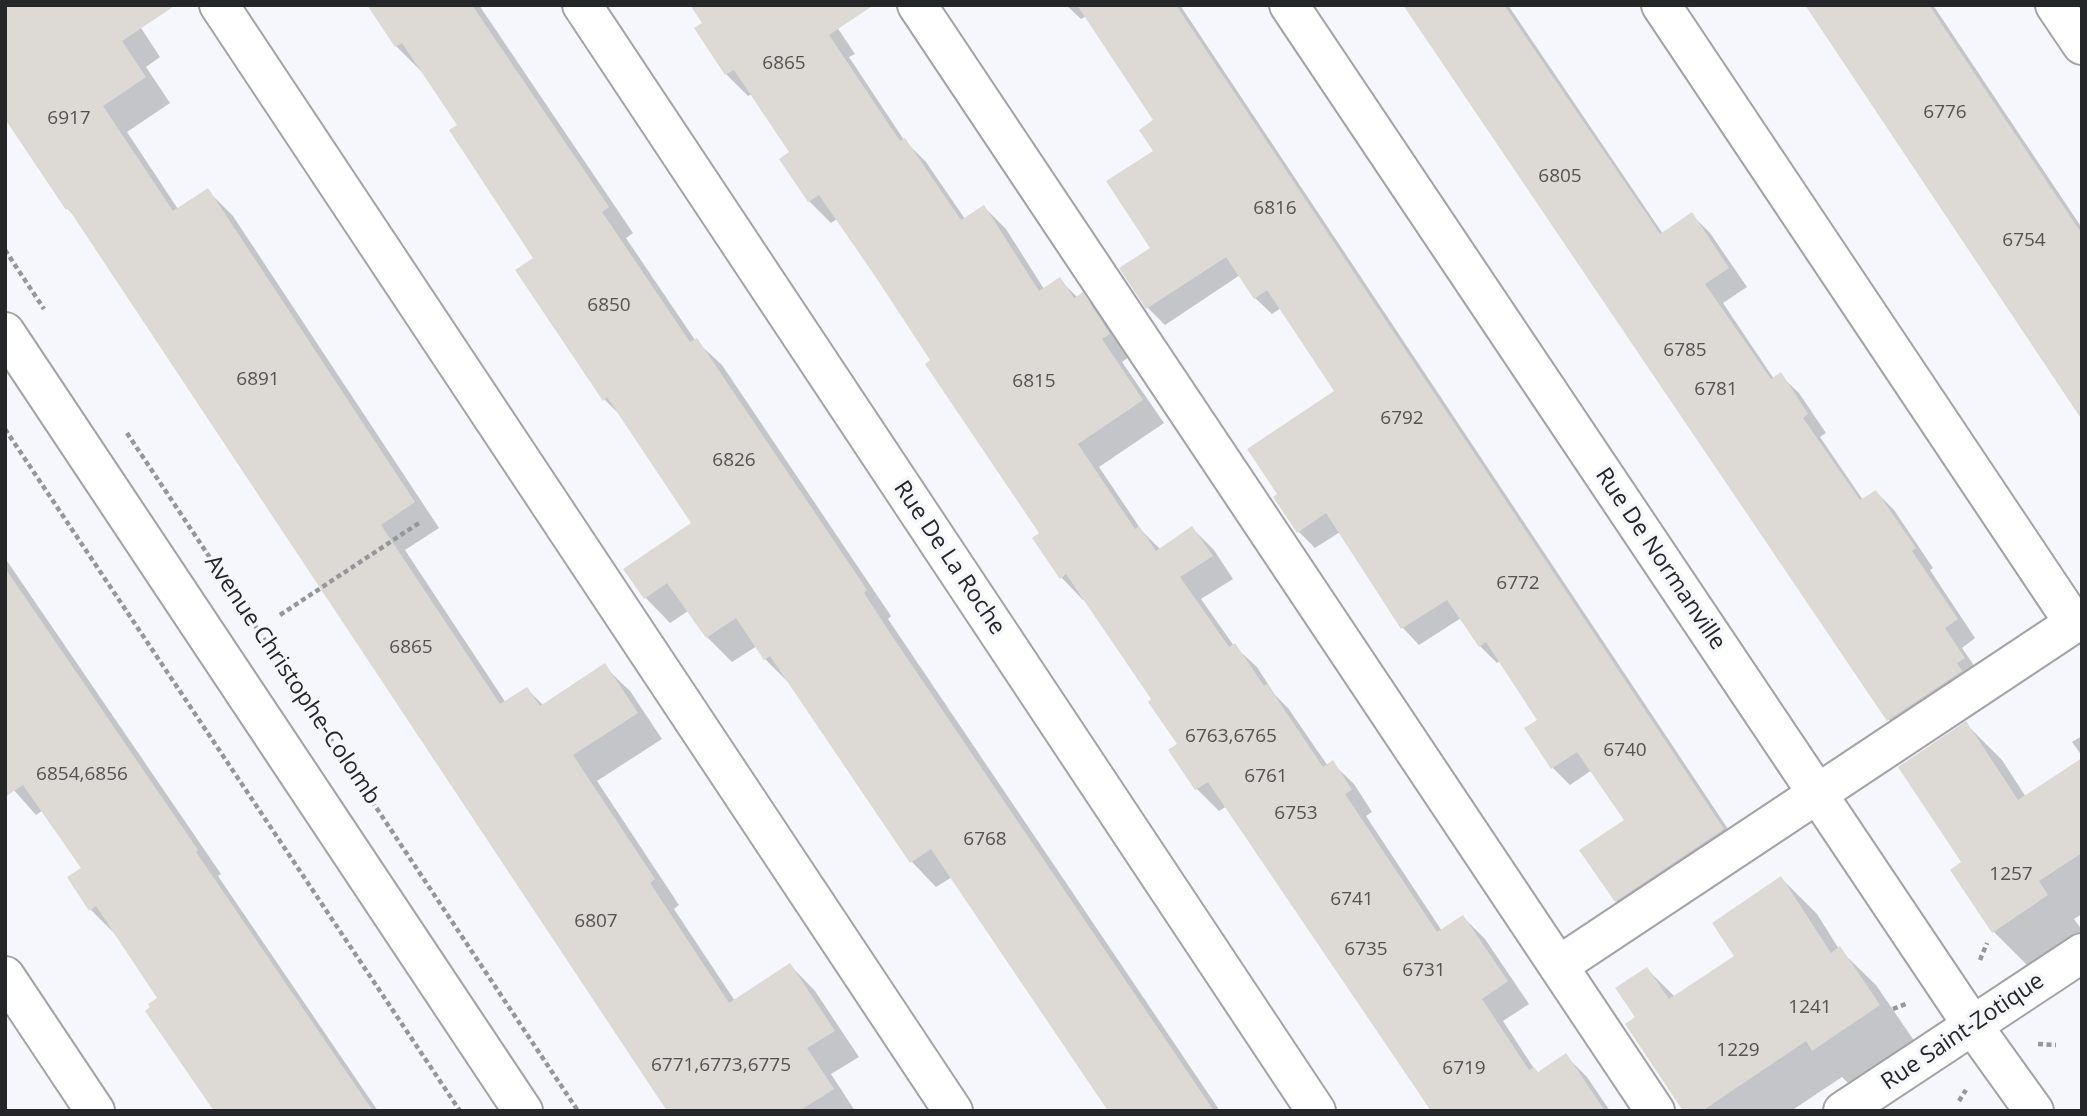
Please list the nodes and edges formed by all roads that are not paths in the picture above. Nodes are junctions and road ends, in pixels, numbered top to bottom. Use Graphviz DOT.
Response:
graph roads {
  1 [pos="219,5"];
  2 [pos="582,5"];
  3 [pos="917,5"];
  4 [pos="1289,5"];
  5 [pos="1661,5"];
  6 [pos="2055,5"];
  7 [pos="2082,45"];
  8 [pos="5,332"];
  9 [pos="2078,621"];
  10 [pos="1818,794"];
  11 [pos="2082,953"];
  12 [pos="1558,966"];
  13 [pos="5,976"];
  14 [pos="1973,1026"];
  15 [pos="95,1111"];
  16 [pos="523,1111"];
  17 [pos="953,1111"];
  18 [pos="1315,1111"];
  19 [pos="1655,1111"];
  20 [pos="1843,1111"];
  21 [pos="2034,1111"];
  1 -- 17 [label="street"];
  2 -- 18 [label="street, Rue De La Roche"];
  3 -- 12 [label="street"];
  4 -- 10 [label="street, Rue De Normanville"];
  5 -- 9 [label="street"];
  6 -- 7 [label="street"];
  8 -- 16 [label="street, Avenue Christophe-Colomb"];
  9 -- 10 [label="street"];
  10 -- 12 [label="street"];
  10 -- 14 [label="street, Rue De Normanville"];
  11 -- 14 [label="street, Rue Saint-Zotique"];
  12 -- 19 [label="street"];
  13 -- 15 [label="street"];
  14 -- 20 [label="street, Rue Saint-Zotique"];
  14 -- 21 [label="street, Rue De Normanville"];
}
